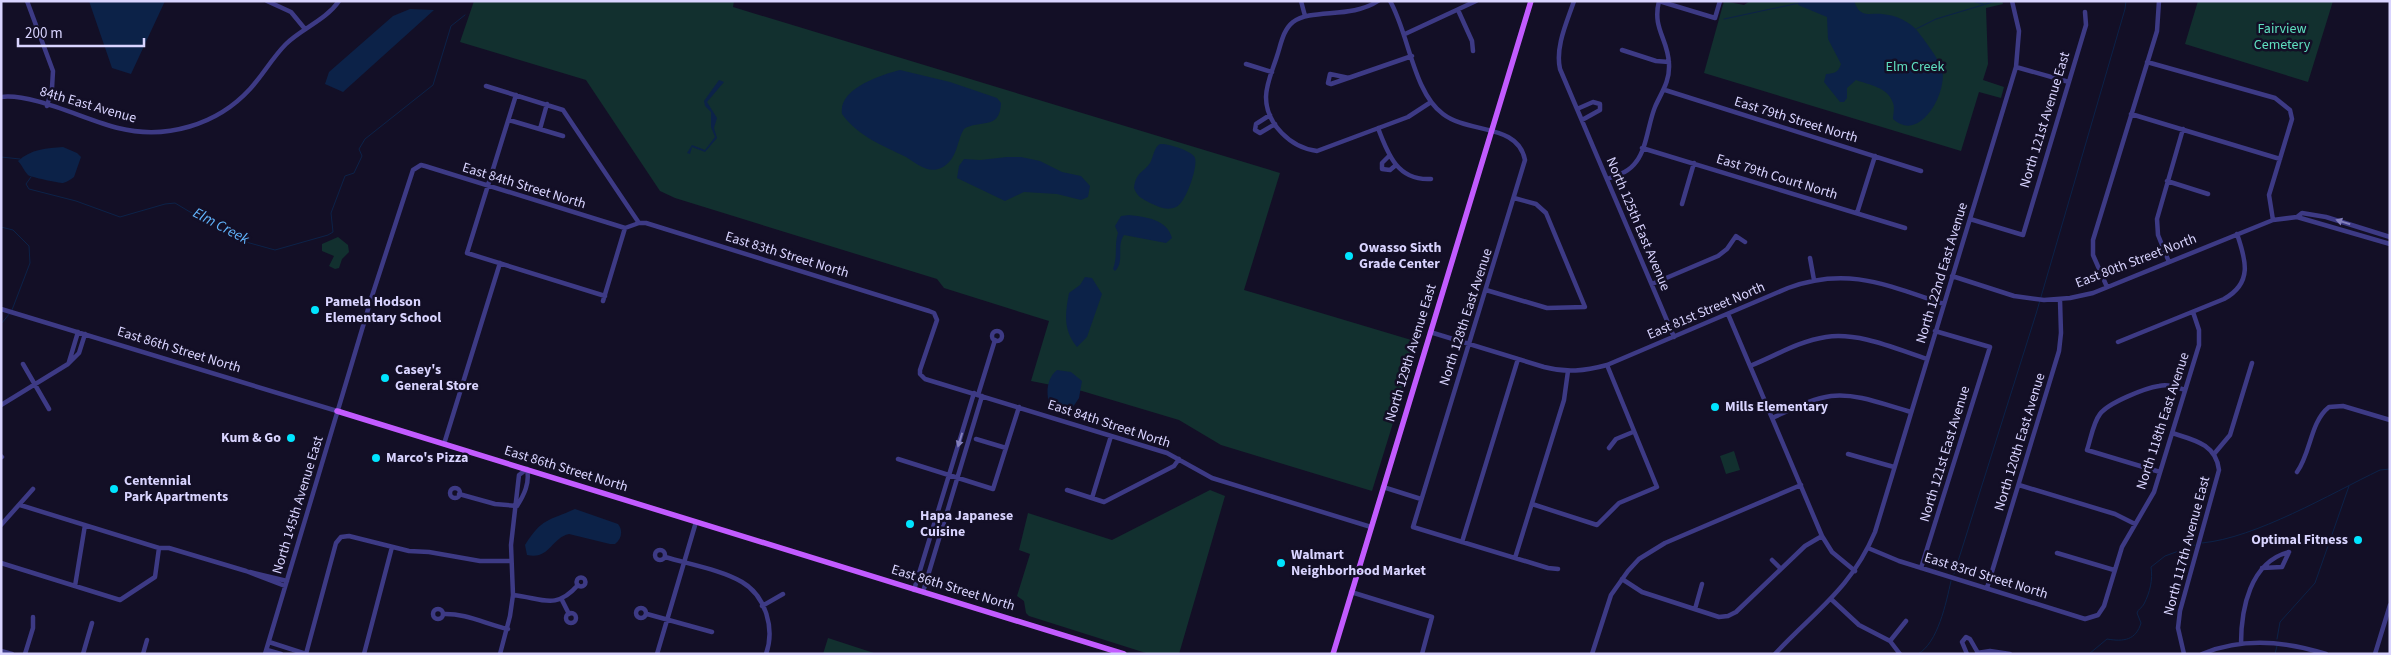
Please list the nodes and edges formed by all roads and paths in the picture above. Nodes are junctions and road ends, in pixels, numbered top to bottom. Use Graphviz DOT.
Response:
graph roads {
  1 [pos="27,1"];
  2 [pos="267,1"];
  3 [pos="339,1"];
  4 [pos="1301,1"];
  5 [pos="1378,1"];
  6 [pos="1390,1"];
  7 [pos="1476,1"];
  8 [pos="1531,1"];
  9 [pos="1574,1"];
  10 [pos="1659,1"];
  11 [pos="1720,1"];
  12 [pos="2012,1"];
  13 [pos="2159,1"];
  14 [pos="1458,10"];
  15 [pos="2085,12"];
  16 [pos="1305,16"];
  17 [pos="305,29"];
  18 [pos="1405,34"];
  19 [pos="1622,50"];
  20 [pos="1473,51"];
  21 [pos="1412,56"];
  22 [pos="1669,62"];
  23 [pos="2147,62"];
  24 [pos="1246,64"];
  25 [pos="2016,66"];
  26 [pos="1272,72"];
  27 [pos="1349,78"];
  28 [pos="2069,82"];
  29 [pos="486,86"];
  30 [pos="1665,90"];
  31 [pos="516,95"];
  32 [pos="1,96"];
  33 [pos="1431,102"];
  34 [pos="547,104"];
  35 [pos="47,106"];
  36 [pos="1577,109"];
  37 [pos="2131,114"];
  38 [pos="1270,115"];
  39 [pos="509,120"];
  40 [pos="1582,120"];
  41 [pos="1275,124"];
  42 [pos="1378,128"];
  43 [pos="540,129"];
  44 [pos="2183,130"];
  45 [pos="1491,132"];
  46 [pos="563,136"];
  47 [pos="1642,148"];
  48 [pos="1390,156"];
  49 [pos="1875,156"];
  50 [pos="2280,159"];
  51 [pos="1694,163"];
  52 [pos="1396,165"];
  53 [pos="416,167"];
  54 [pos="1921,171"];
  55 [pos="1431,179"];
  56 [pos="1607,179"];
  57 [pos="2167,181"];
  58 [pos="488,187"];
  59 [pos="2208,194"];
  60 [pos="1514,198"];
  61 [pos="1682,204"];
  62 [pos="1857,214"];
  63 [pos="2297,217"];
  64 [pos="1970,219"];
  65 [pos="2273,220"];
  66 [pos="639,223"];
  67 [pos="625,228"];
  68 [pos="1905,228"];
  69 [pos="2237,234"];
  70 [pos="2390,236"];
  71 [pos="1745,242"];
  72 [pos="2390,244"];
  73 [pos="1810,258"];
  74 [pos="2170,262"];
  75 [pos="500,263"];
  76 [pos="1952,276"];
  77 [pos="1814,280"];
  78 [pos="1652,284"];
  79 [pos="2107,287"];
  80 [pos="1486,290"];
  81 [pos="2060,300"];
  82 [pos="1944,304"];
  83 [pos="3,309"];
  84 [pos="2193,312"];
  85 [pos="1728,314"];
  86 [pos="937,320"];
  87 [pos="1936,331"];
  88 [pos="78,332"];
  89 [pos="1430,332"];
  90 [pos="85,334"];
  91 [pos="1674,337"];
  92 [pos="996,340"];
  93 [pos="2118,342"];
  94 [pos="1468,344"];
  95 [pos="1518,359"];
  96 [pos="1927,359"];
  97 [pos="2252,363"];
  98 [pos="22,364"];
  99 [pos="68,364"];
  100 [pos="1607,365"];
  101 [pos="1750,366"];
  102 [pos="1568,371"];
  103 [pos="35,385"];
  104 [pos="2185,390"];
  105 [pos="978,395"];
  106 [pos="1,405"];
  107 [pos="1019,407"];
  108 [pos="49,409"];
  109 [pos="337,411"];
  110 [pos="1911,412"];
  111 [pos="1772,418"];
  112 [pos="2390,420"];
  113 [pos="1633,432"];
  114 [pos="2172,434"];
  115 [pos="1111,436"];
  116 [pos="976,438"];
  117 [pos="444,444"];
  118 [pos="1006,448"];
  119 [pos="1609,448"];
  120 [pos="1848,454"];
  121 [pos="2214,454"];
  122 [pos="898,460"];
  123 [pos="1179,460"];
  124 [pos="1894,467"];
  125 [pos="526,469"];
  126 [pos="2160,472"];
  127 [pos="2297,472"];
  128 [pos="949,475"];
  129 [pos="957,478"];
  130 [pos="1801,485"];
  131 [pos="2019,485"];
  132 [pos="1383,487"];
  133 [pos="33,489"];
  134 [pos="1067,490"];
  135 [pos="459,494"];
  136 [pos="1092,498"];
  137 [pos="1421,499"];
  138 [pos="1532,504"];
  139 [pos="20,505"];
  140 [pos="517,506"];
  141 [pos="696,522"];
  142 [pos="1,524"];
  143 [pos="2135,524"];
  144 [pos="85,525"];
  145 [pos="1371,527"];
  146 [pos="1822,536"];
  147 [pos="1462,542"];
  148 [pos="392,547"];
  149 [pos="159,548"];
  150 [pos="1868,548"];
  151 [pos="2057,553"];
  152 [pos="665,557"];
  153 [pos="1515,558"];
  154 [pos="1772,560"];
  155 [pos="511,561"];
  156 [pos="684,562"];
  157 [pos="1,563"];
  158 [pos="1921,568"];
  159 [pos="2262,568"];
  160 [pos="1558,569"];
  161 [pos="1781,570"];
  162 [pos="2114,570"];
  163 [pos="1855,571"];
  164 [pos="1622,579"];
  165 [pos="286,584"];
  166 [pos="1702,584"];
  167 [pos="578,585"];
  168 [pos="75,586"];
  169 [pos="1987,588"];
  170 [pos="914,590"];
  171 [pos="923,592"];
  172 [pos="1351,592"];
  173 [pos="513,594"];
  174 [pos="783,594"];
  175 [pos="1831,599"];
  176 [pos="562,600"];
  177 [pos="2390,605"];
  178 [pos="762,606"];
  179 [pos="1695,609"];
  180 [pos="443,614"];
  181 [pos="569,614"];
  182 [pos="646,614"];
  183 [pos="2098,616"];
  184 [pos="33,618"];
  185 [pos="666,619"];
  186 [pos="1906,621"];
  187 [pos="92,624"];
  188 [pos="508,629"];
  189 [pos="712,632"];
  190 [pos="148,640"];
  191 [pos="1890,641"];
  192 [pos="269,642"];
  193 [pos="2241,644"];
  194 [pos="1,651"];
  195 [pos="767,651"];
  196 [pos="266,652"];
  197 [pos="12,654"];
  198 [pos="25,654"];
  199 [pos="83,654"];
  200 [pos="143,654"];
  201 [pos="280,654"];
  202 [pos="306,654"];
  203 [pos="364,654"];
  204 [pos="500,654"];
  205 [pos="657,654"];
  206 [pos="1124,654"];
  207 [pos="1333,654"];
  208 [pos="1422,654"];
  209 [pos="1592,654"];
  210 [pos="1775,654"];
  211 [pos="1900,654"];
  212 [pos="1967,654"];
  213 [pos="1977,654"];
  214 [pos="2010,654"];
  215 [pos="2184,654"];
  216 [pos="2202,654"];
  217 [pos="2326,654"];
  218 [pos="2375,654"];
  1 -- 35 [label="street"];
  2 -- 17 [label="street"];
  3 -- 17 [label="street, 84th East Avenue"];
  4 -- 16 [label="street"];
  5 -- 16 [label="street"];
  6 -- 18 [label="street"];
  7 -- 14 [label="street"];
  8 -- 45 [label="main road, North 129th Avenue East"];
  9 -- 36 [label="street, North 125th East Avenue"];
  10 -- 11 [label="street"];
  10 -- 22 [label="street"];
  12 -- 25 [label="street, North 122nd East Avenue"];
  13 -- 23 [label="street"];
  14 -- 18 [label="street"];
  14 -- 20 [label="street"];
  15 -- 28 [label="street, North 121st Avenue East"];
  16 -- 26 [label="street"];
  17 -- 35 [label="street, 84th East Avenue"];
  18 -- 21 [label="street"];
  19 -- 22 [label="street"];
  21 -- 27 [label="street"];
  21 -- 33 [label="street"];
  22 -- 30 [label="street"];
  23 -- 37 [label="street"];
  23 -- 50 [label="street"];
  24 -- 26 [label="street"];
  25 -- 28 [label="street"];
  25 -- 64 [label="street, North 122nd East Avenue"];
  26 -- 38 [label="street"];
  28 -- 64 [label="street, North 121st Avenue East"];
  29 -- 31 [label="street"];
  30 -- 47 [label="street"];
  30 -- 49 [label="street, East 79th Street North"];
  31 -- 34 [label="street"];
  31 -- 39 [label="street"];
  32 -- 35 [label="street, 84th East Avenue"];
  33 -- 42 [label="street"];
  33 -- 45 [label="street"];
  34 -- 43 [label="street"];
  34 -- 66 [label="street"];
  36 -- 40 [label="street, North 125th East Avenue"];
  36 -- 40 [label="street"];
  37 -- 44 [label="street"];
  37 -- 79 [label="street"];
  38 -- 41 [label="street"];
  38 -- 41 [label="street"];
  39 -- 43 [label="street"];
  39 -- 58 [label="street"];
  40 -- 56 [label="street, North 125th East Avenue"];
  41 -- 42 [label="street"];
  42 -- 48 [label="street"];
  43 -- 46 [label="street"];
  44 -- 50 [label="street"];
  44 -- 57 [label="street"];
  45 -- 60 [label="street, North 128th East Avenue"];
  45 -- 89 [label="main road, North 129th Avenue East"];
  47 -- 51 [label="street, East 79th Court North"];
  47 -- 56 [label="street"];
  48 -- 52 [label="street"];
  48 -- 52 [label="street"];
  49 -- 54 [label="street, East 79th Street North"];
  49 -- 62 [label="street"];
  50 -- 65 [label="street"];
  51 -- 61 [label="street"];
  51 -- 62 [label="street, East 79th Court North"];
  52 -- 55 [label="street"];
  53 -- 58 [label="street, East 84th Street North"];
  53 -- 109 [label="street, North 145th Avenue East"];
  56 -- 78 [label="street, North 125th East Avenue"];
  57 -- 59 [label="street"];
  57 -- 74 [label="street"];
  58 -- 67 [label="street, East 84th Street North"];
  58 -- 75 [label="street"];
  60 -- 80 [label="street, North 128th East Avenue"];
  60 -- 80 [label="street"];
  62 -- 68 [label="street, East 79th Court North"];
  63 -- 65 [label="street, East 80th Street North"];
  70 -- 63 [label="street, East 80th Street North, one-way"];
  63 -- 72 [label="street, East 80th Street North"];
  64 -- 76 [label="street, North 122nd East Avenue"];
  65 -- 69 [label="street, East 80th Street North"];
  66 -- 67 [label="street"];
  66 -- 86 [label="street, East 83th Street North"];
  67 -- 75 [label="street"];
  69 -- 74 [label="street, East 80th Street North"];
  69 -- 84 [label="street"];
  71 -- 78 [label="street"];
  73 -- 77 [label="street"];
  74 -- 79 [label="street, East 80th Street North"];
  75 -- 117 [label="street"];
  76 -- 81 [label="street, East 80th Street North"];
  76 -- 82 [label="street, North 122nd East Avenue"];
  77 -- 82 [label="street, East 81st Street North"];
  77 -- 85 [label="street, East 81st Street North"];
  78 -- 91 [label="street, North 125th East Avenue"];
  79 -- 81 [label="street, East 80th Street North"];
  80 -- 94 [label="street, North 128th East Avenue"];
  81 -- 131 [label="street, North 120th East Avenue"];
  82 -- 87 [label="street, North 122nd East Avenue"];
  83 -- 88 [label="street, East 86th Street North"];
  84 -- 93 [label="street"];
  84 -- 104 [label="street, North 118th East Avenue"];
  85 -- 91 [label="street, East 81st Street North"];
  85 -- 101 [label="street"];
  86 -- 105 [label="street, East 84th Street North"];
  87 -- 96 [label="street, North 122nd East Avenue"];
  87 -- 158 [label="street, North 121st East Avenue"];
  88 -- 90 [label="street, East 86th Street North"];
  88 -- 99 [label="street"];
  89 -- 94 [label="street, East 81st Street North"];
  89 -- 132 [label="main road, North 129th Avenue East"];
  90 -- 99 [label="street"];
  90 -- 109 [label="street, East 86th Street North"];
  91 -- 100 [label="street, East 81st Street North"];
  92 -- 105 [label="street"];
  94 -- 95 [label="street, East 81st Street North"];
  94 -- 137 [label="street, North 128th East Avenue"];
  95 -- 102 [label="street, East 81st Street North"];
  95 -- 147 [label="street"];
  96 -- 101 [label="street"];
  96 -- 110 [label="street, North 122nd East Avenue"];
  97 -- 121 [label="street"];
  98 -- 103 [label="street"];
  99 -- 103 [label="street"];
  100 -- 102 [label="street, East 81st Street North"];
  100 -- 113 [label="street"];
  101 -- 111 [label="street"];
  102 -- 138 [label="street"];
  103 -- 106 [label="street"];
  103 -- 108 [label="street"];
  104 -- 114 [label="street, North 118th East Avenue"];
  104 -- 126 [label="street"];
  105 -- 107 [label="street, East 84th Street North"];
  105 -- 128 [label="street, one-way"];
  105 -- 129 [label="street"];
  107 -- 115 [label="street, East 84th Street North"];
  107 -- 118 [label="street"];
  109 -- 117 [label="main road, East 86th Street North"];
  109 -- 165 [label="street, North 145th Avenue East"];
  110 -- 111 [label="street"];
  110 -- 124 [label="street, North 122nd East Avenue"];
  111 -- 130 [label="street"];
  112 -- 127 [label="street"];
  113 -- 119 [label="street"];
  113 -- 138 [label="street"];
  114 -- 121 [label="street"];
  114 -- 126 [label="street, North 118th East Avenue"];
  115 -- 123 [label="street, East 84th Street North"];
  115 -- 136 [label="street"];
  116 -- 118 [label="street"];
  117 -- 125 [label="main road, East 86th Street North"];
  118 -- 129 [label="street"];
  120 -- 124 [label="street"];
  121 -- 215 [label="street, North 117th Avenue East"];
  122 -- 128 [label="street"];
  123 -- 136 [label="street"];
  123 -- 145 [label="street, East 84th Street North"];
  124 -- 150 [label="street, North 122nd East Avenue"];
  125 -- 140 [label="street"];
  125 -- 140 [label="street"];
  125 -- 141 [label="main road, East 86th Street North"];
  126 -- 143 [label="street, North 118th East Avenue"];
  128 -- 129 [label="street"];
  128 -- 170 [label="street"];
  129 -- 171 [label="street"];
  130 -- 146 [label="street"];
  130 -- 164 [label="street"];
  131 -- 143 [label="street"];
  131 -- 169 [label="street, North 120th East Avenue"];
  132 -- 137 [label="street"];
  132 -- 145 [label="main road, North 129th Avenue East"];
  133 -- 139 [label="street"];
  134 -- 136 [label="street"];
  135 -- 140 [label="street"];
  137 -- 147 [label="street, North 128th East Avenue"];
  138 -- 153 [label="street"];
  139 -- 142 [label="street"];
  139 -- 144 [label="street"];
  140 -- 155 [label="street"];
  141 -- 156 [label="street"];
  141 -- 170 [label="main road, East 86th Street North"];
  143 -- 162 [label="street, North 118th East Avenue"];
  144 -- 149 [label="street"];
  144 -- 168 [label="street"];
  145 -- 172 [label="main road, North 129th Avenue East"];
  146 -- 161 [label="street"];
  146 -- 163 [label="street"];
  147 -- 153 [label="street"];
  148 -- 155 [label="street"];
  148 -- 202 [label="street"];
  148 -- 203 [label="street"];
  149 -- 165 [label="street"];
  149 -- 168 [label="street"];
  150 -- 158 [label="street, East 83rd Street North"];
  150 -- 163 [label="street, North 122nd East Avenue"];
  151 -- 162 [label="street"];
  152 -- 156 [label="street"];
  153 -- 160 [label="street"];
  154 -- 161 [label="street"];
  155 -- 173 [label="street"];
  156 -- 178 [label="street"];
  156 -- 185 [label="street"];
  157 -- 168 [label="street"];
  158 -- 169 [label="street, East 83rd Street North"];
  159 -- 159 [label="street"];
  159 -- 193 [label="street"];
  161 -- 179 [label="street"];
  162 -- 183 [label="street, North 118th East Avenue"];
  163 -- 175 [label="street, North 122nd East Avenue"];
  164 -- 179 [label="street"];
  164 -- 209 [label="street"];
  165 -- 192 [label="street, North 145th Avenue East"];
  166 -- 179 [label="street"];
  167 -- 176 [label="street"];
  169 -- 183 [label="street, East 83rd Street North"];
  170 -- 171 [label="main road, East 86th Street North"];
  171 -- 206 [label="main road, East 86th Street North"];
  172 -- 207 [label="main road, North 129th Avenue East"];
  172 -- 208 [label="street"];
  173 -- 176 [label="street"];
  173 -- 188 [label="street"];
  174 -- 178 [label="street"];
  175 -- 191 [label="street"];
  175 -- 210 [label="street, North 122nd East Avenue"];
  176 -- 181 [label="street"];
  177 -- 218 [label="street"];
  178 -- 195 [label="street"];
  180 -- 188 [label="street"];
  182 -- 185 [label="street"];
  184 -- 198 [label="street"];
  185 -- 189 [label="street"];
  185 -- 205 [label="street"];
  186 -- 191 [label="street"];
  187 -- 199 [label="street"];
  188 -- 204 [label="street"];
  190 -- 200 [label="street"];
  191 -- 211 [label="street"];
  192 -- 196 [label="street, North 145th Avenue East"];
  192 -- 202 [label="street"];
  193 -- 216 [label="street"];
  193 -- 217 [label="street"];
  194 -- 197 [label="street"];
  196 -- 201 [label="street"];
  212 -- 213 [label="street"];
  213 -- 214 [label="street"];
}
